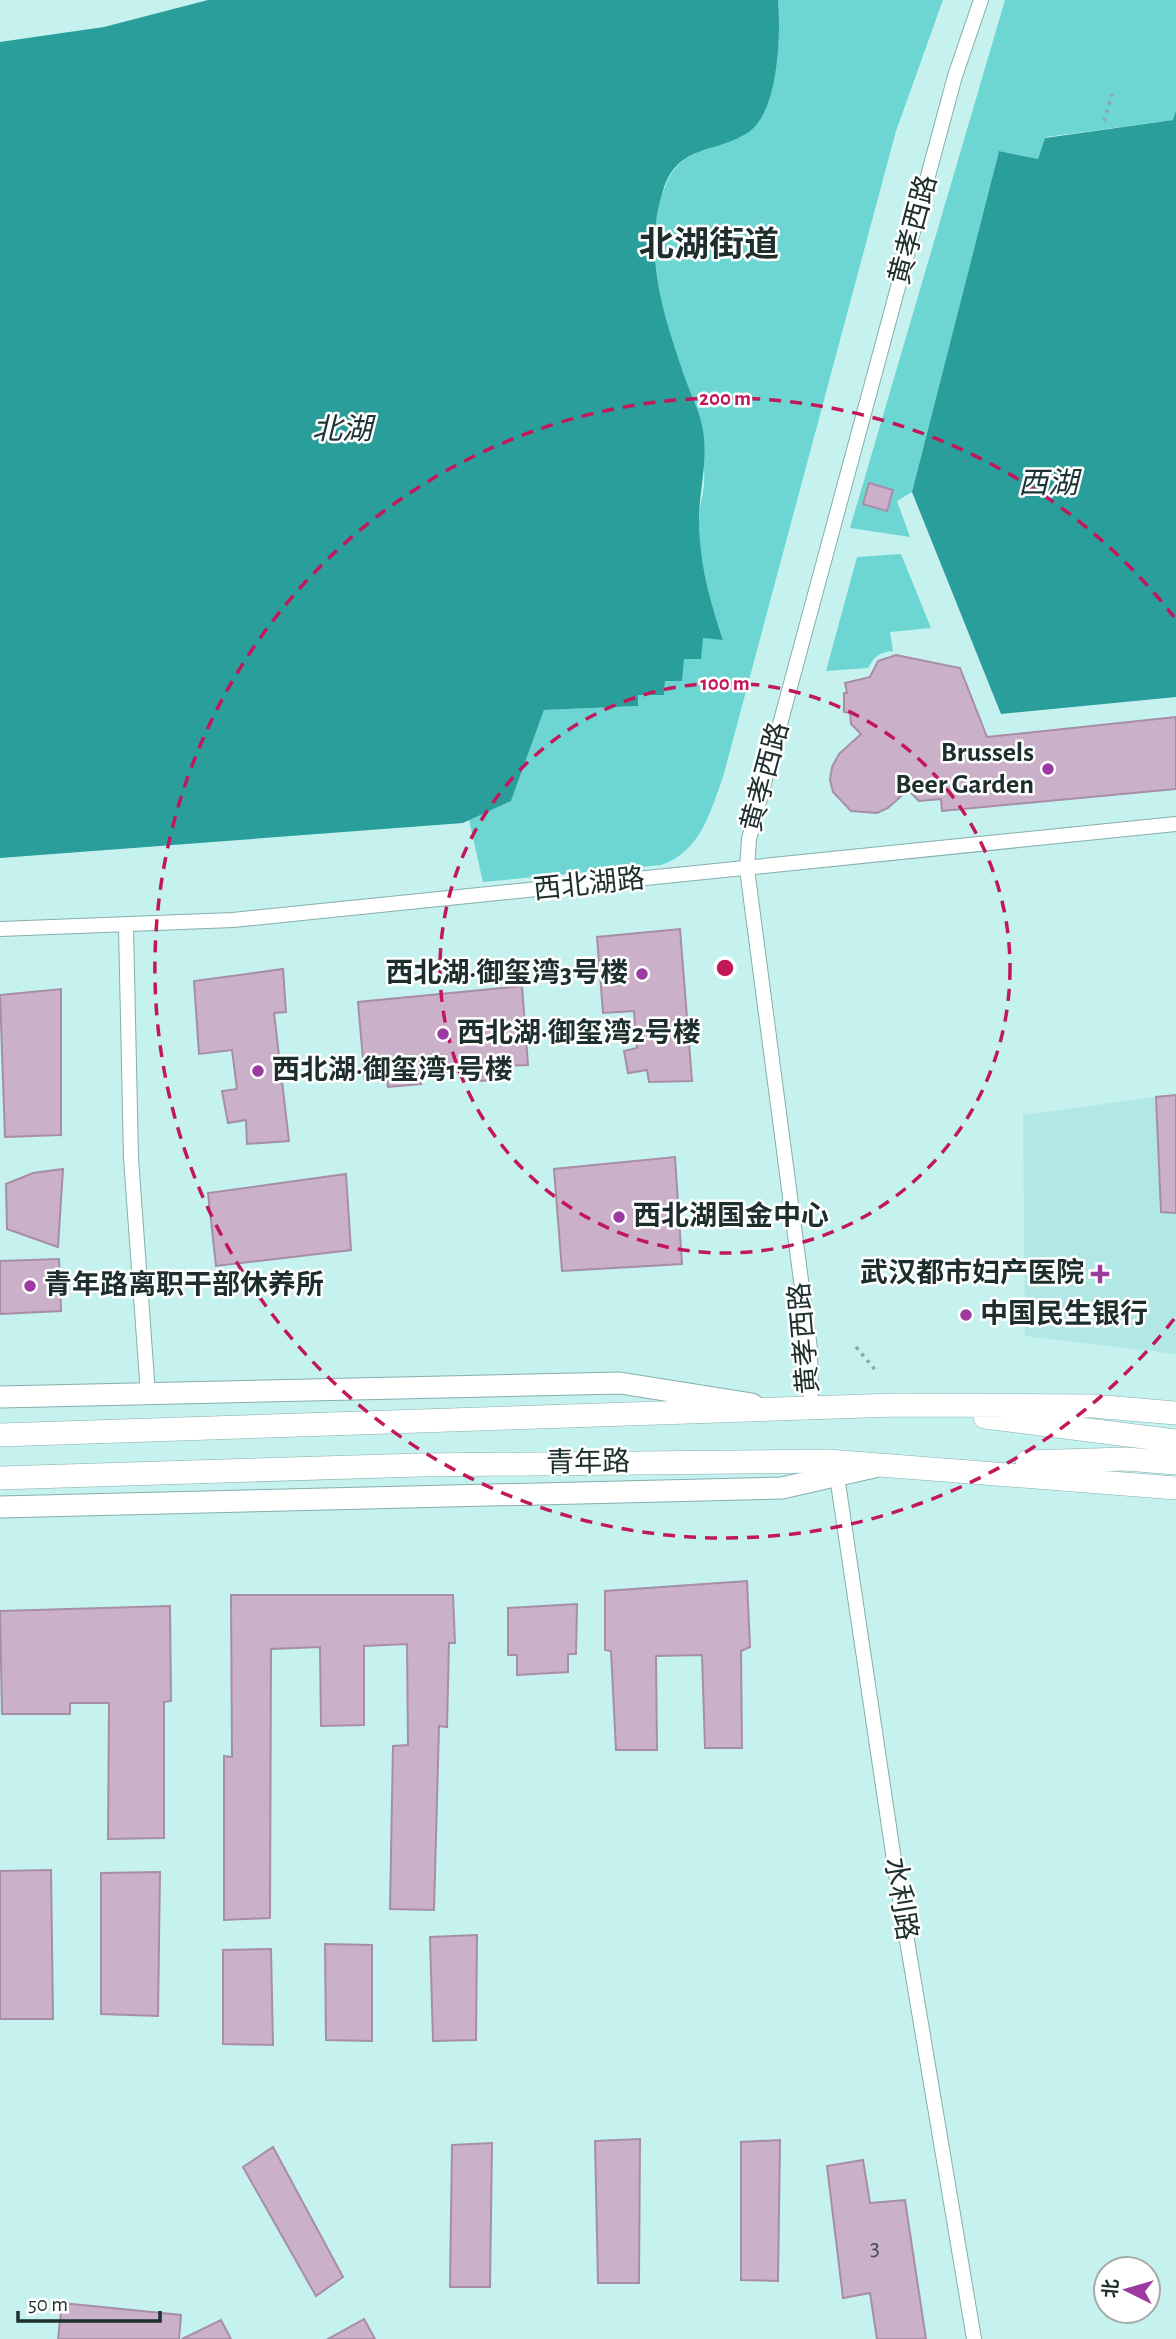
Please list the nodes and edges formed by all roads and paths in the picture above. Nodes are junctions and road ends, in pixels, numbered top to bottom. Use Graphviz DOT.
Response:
graph roads {
  1 [pos="981,0"];
  2 [pos="1112,94"];
  3 [pos="1104,121"];
  4 [pos="1176,824"];
  5 [pos="747,869"];
  6 [pos="126,926"];
  7 [pos="0,929"];
  8 [pos="856,1347"];
  9 [pos="877,1372"];
  10 [pos="148,1394"];
  11 [pos="0,1397"];
  12 [pos="895,1405"];
  13 [pos="800,1409"];
  14 [pos="1176,1413"];
  15 [pos="0,1435"];
  16 [pos="1176,1441"];
  17 [pos="1127,1448"];
  18 [pos="1176,1463"];
  19 [pos="901,1465"];
  20 [pos="833,1468"];
  21 [pos="0,1478"];
  22 [pos="1176,1488"];
  23 [pos="0,1507"];
  24 [pos="974,2339"];
  1 -- 5 [label="street, 黄孝西路"];
  2 -- 3 [label="path"];
  4 -- 5 [label="street, 西北湖路"];
  5 -- 6 [label="street, 西北湖路"];
  5 -- 13 [label="street, 黄孝西路"];
  6 -- 7 [label="street, 西北湖路"];
  6 -- 10 [label="street"];
  8 -- 9 [label="path"];
  10 -- 11 [label="main road"];
  10 -- 13 [label="main road"];
  12 -- 13 [label="main road, 青年路"];
  12 -- 14 [label="main road, 青年路"];
  12 -- 17 [label="main road"];
  13 -- 15 [label="main road, 青年路"];
  16 -- 17 [label="main road"];
  17 -- 18 [label="main road"];
  17 -- 19 [label="main road"];
  19 -- 20 [label="main road, 青年路"];
  19 -- 22 [label="main road, 青年路"];
  20 -- 21 [label="main road, 青年路"];
  20 -- 23 [label="main road"];
  20 -- 24 [label="street, 水利路"];
}
